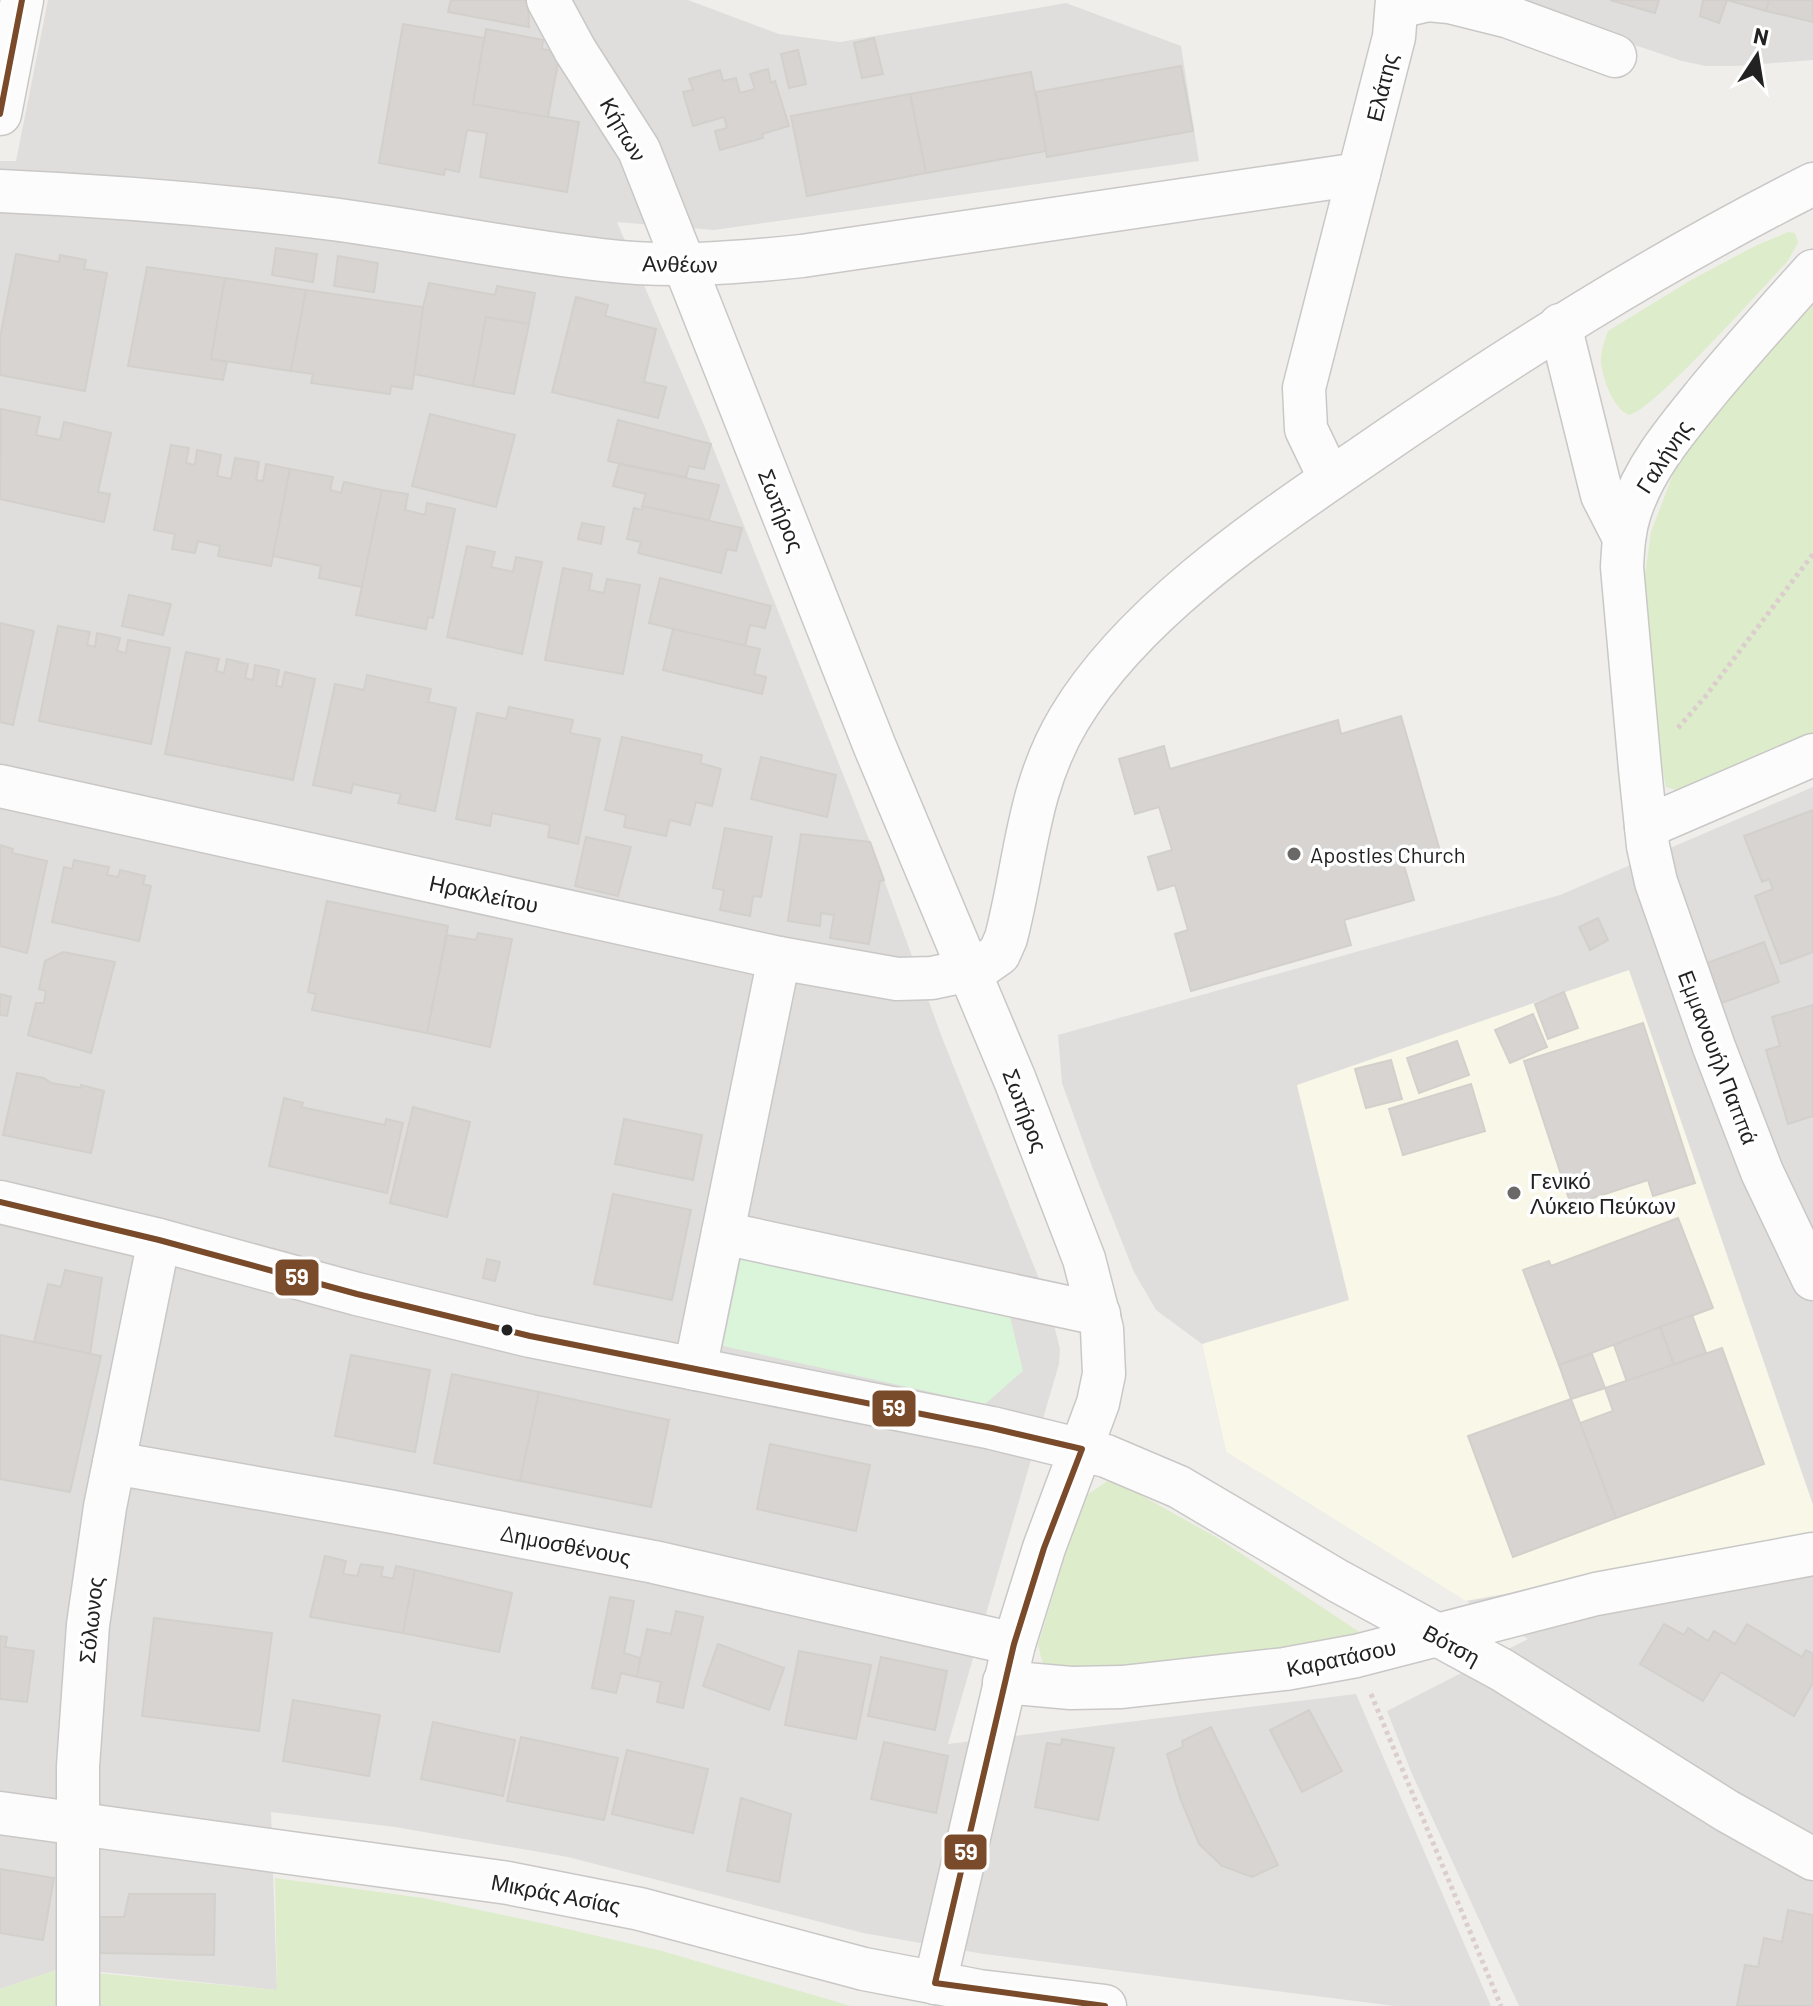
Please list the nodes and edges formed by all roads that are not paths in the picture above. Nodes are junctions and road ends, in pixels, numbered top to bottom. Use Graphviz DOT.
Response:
graph roads {
  1 [pos="22,0"];
  2 [pos="548,0"];
  3 [pos="1397,3"];
  4 [pos="1615,56"];
  5 [pos="0,114"];
  6 [pos="1359,174"];
  7 [pos="1813,184"];
  8 [pos="0,191"];
  9 [pos="685,265"];
  10 [pos="1813,271"];
  11 [pos="1560,325"];
  12 [pos="1330,479"];
  13 [pos="1624,538"];
  14 [pos="1813,755"];
  15 [pos="0,786"];
  16 [pos="1646,827"];
  17 [pos="779,958"];
  18 [pos="970,971"];
  19 [pos="0,1202"];
  20 [pos="723,1233"];
  21 [pos="159,1240"];
  22 [pos="1813,1279"];
  23 [pos="1099,1314"];
  24 [pos="695,1369"];
  25 [pos="1082,1449"];
  26 [pos="114,1463"];
  27 [pos="1813,1554"];
  28 [pos="1435,1636"];
  29 [pos="1009,1663"];
  30 [pos="0,1813"];
  31 [pos="77,1823"];
  32 [pos="1813,1859"];
  33 [pos="935,1983"];
  34 [pos="79,2000"];
  35 [pos="1105,2006"];
  1 -- 5 [label="street"];
  2 -- 9 [label="street, Κήπων"];
  3 -- 4 [label="street"];
  3 -- 6 [label="street, Ελάτης"];
  6 -- 9 [label="street, Ανθέων"];
  6 -- 12 [label="street, Ελάτης"];
  7 -- 11 [label="street"];
  8 -- 9 [label="street, Ανθέων"];
  9 -- 18 [label="street, Σωτήρος"];
  10 -- 13 [label="street, Γαλήνης"];
  11 -- 12 [label="street"];
  11 -- 13 [label="street"];
  12 -- 18 [label="street"];
  13 -- 16 [label="street, Γαλήνης"];
  14 -- 16 [label="street"];
  15 -- 17 [label="street, Ηρακλείτου"];
  16 -- 22 [label="street, Εμμανουήλ Παππά"];
  17 -- 18 [label="street, Ηρακλείτου"];
  17 -- 20 [label="street"];
  18 -- 23 [label="street, Σωτήρος"];
  19 -- 21 [label="street, Βότση"];
  20 -- 23 [label="street"];
  20 -- 24 [label="street"];
  21 -- 24 [label="street, Βότση"];
  21 -- 26 [label="street, Σόλωνος"];
  23 -- 25 [label="street, Σωτήρος"];
  24 -- 25 [label="street, Βότση"];
  25 -- 28 [label="street, Βότση"];
  25 -- 29 [label="street, Σωτήρος"];
  26 -- 29 [label="street, Δημοσθένους"];
  26 -- 31 [label="street, Σόλωνος"];
  27 -- 28 [label="street, Καρατάσου"];
  28 -- 29 [label="street, Καρατάσου"];
  28 -- 32 [label="street, Βότση"];
  29 -- 33 [label="street, Σωτήρος"];
  30 -- 31 [label="street, Μικράς Ασίας"];
  31 -- 33 [label="street, Μικράς Ασίας"];
  31 -- 34 [label="street, Σόλωνος"];
  33 -- 35 [label="street, Μικράς Ασίας"];
}
